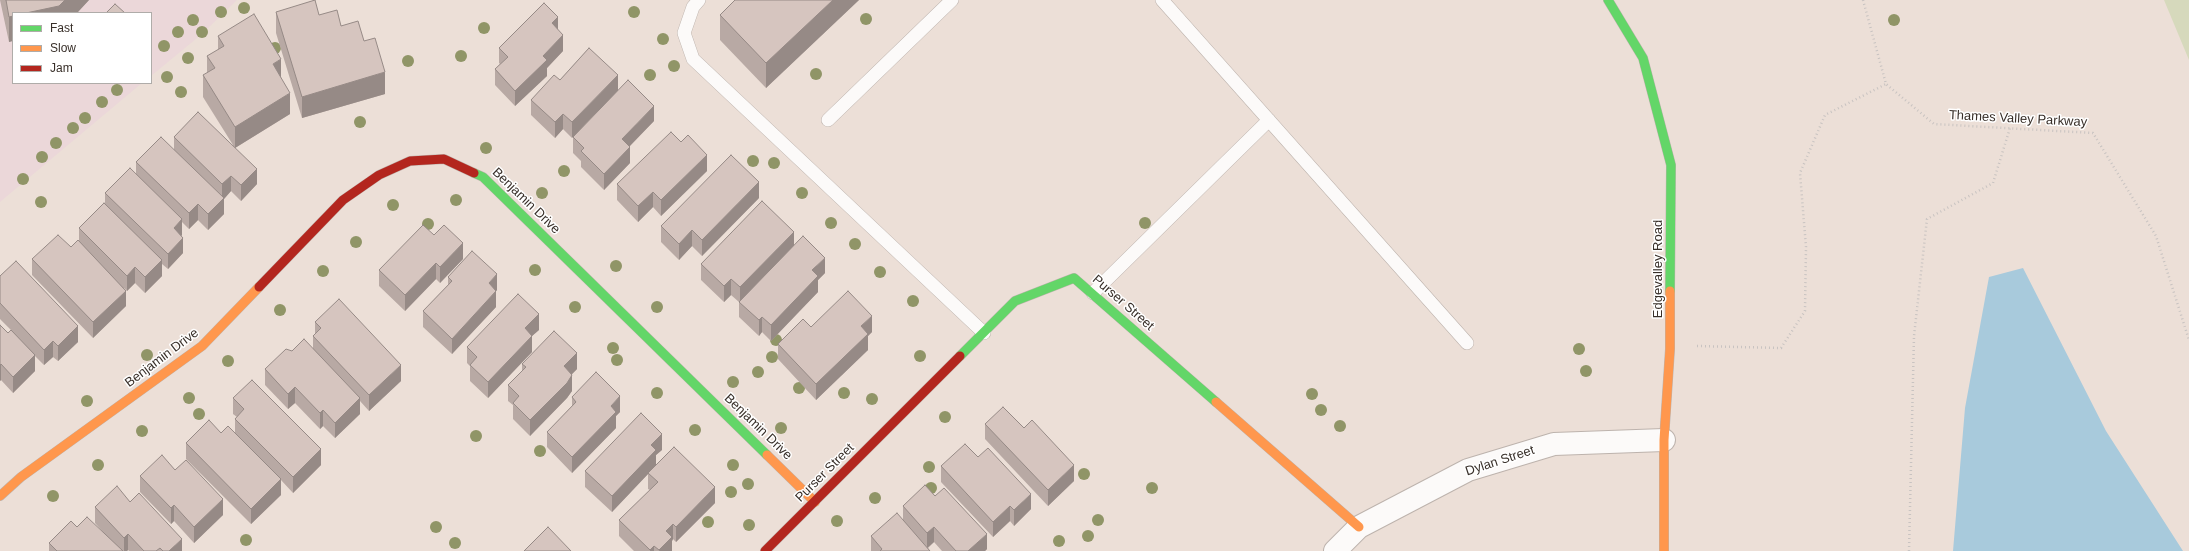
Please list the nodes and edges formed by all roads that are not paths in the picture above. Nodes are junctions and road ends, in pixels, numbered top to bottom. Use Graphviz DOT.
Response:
graph roads {
  1 [pos="699,0"];
  2 [pos="952,0"];
  3 [pos="1162,0"];
  4 [pos="1608,0"];
  5 [pos="828,120"];
  6 [pos="1269,120"];
  7 [pos="1093,294"];
  8 [pos="984,334"];
  9 [pos="1467,343"];
  10 [pos="1664,440"];
  11 [pos="0,496"];
  12 [pos="815,502"];
  13 [pos="1359,527"];
  14 [pos="765,551"];
  15 [pos="1335,551"];
  16 [pos="1664,551"];
  1 -- 8 [label="lane"];
  2 -- 5 [label="lane"];
  3 -- 6 [label="lane"];
  4 -- 10 [label="street, Edgevalley Road"];
  6 -- 7 [label="lane"];
  6 -- 9 [label="lane"];
  7 -- 8 [label="street, Purser Street"];
  7 -- 13 [label="street, Purser Street"];
  8 -- 12 [label="street, Purser Street"];
  10 -- 13 [label="street, Dylan Street"];
  10 -- 16 [label="street, Edgevalley Road"];
  11 -- 12 [label="street, Benjamin Drive"];
  12 -- 14 [label="street, Purser Street"];
  13 -- 15 [label="street, Dylan Street"];
}
